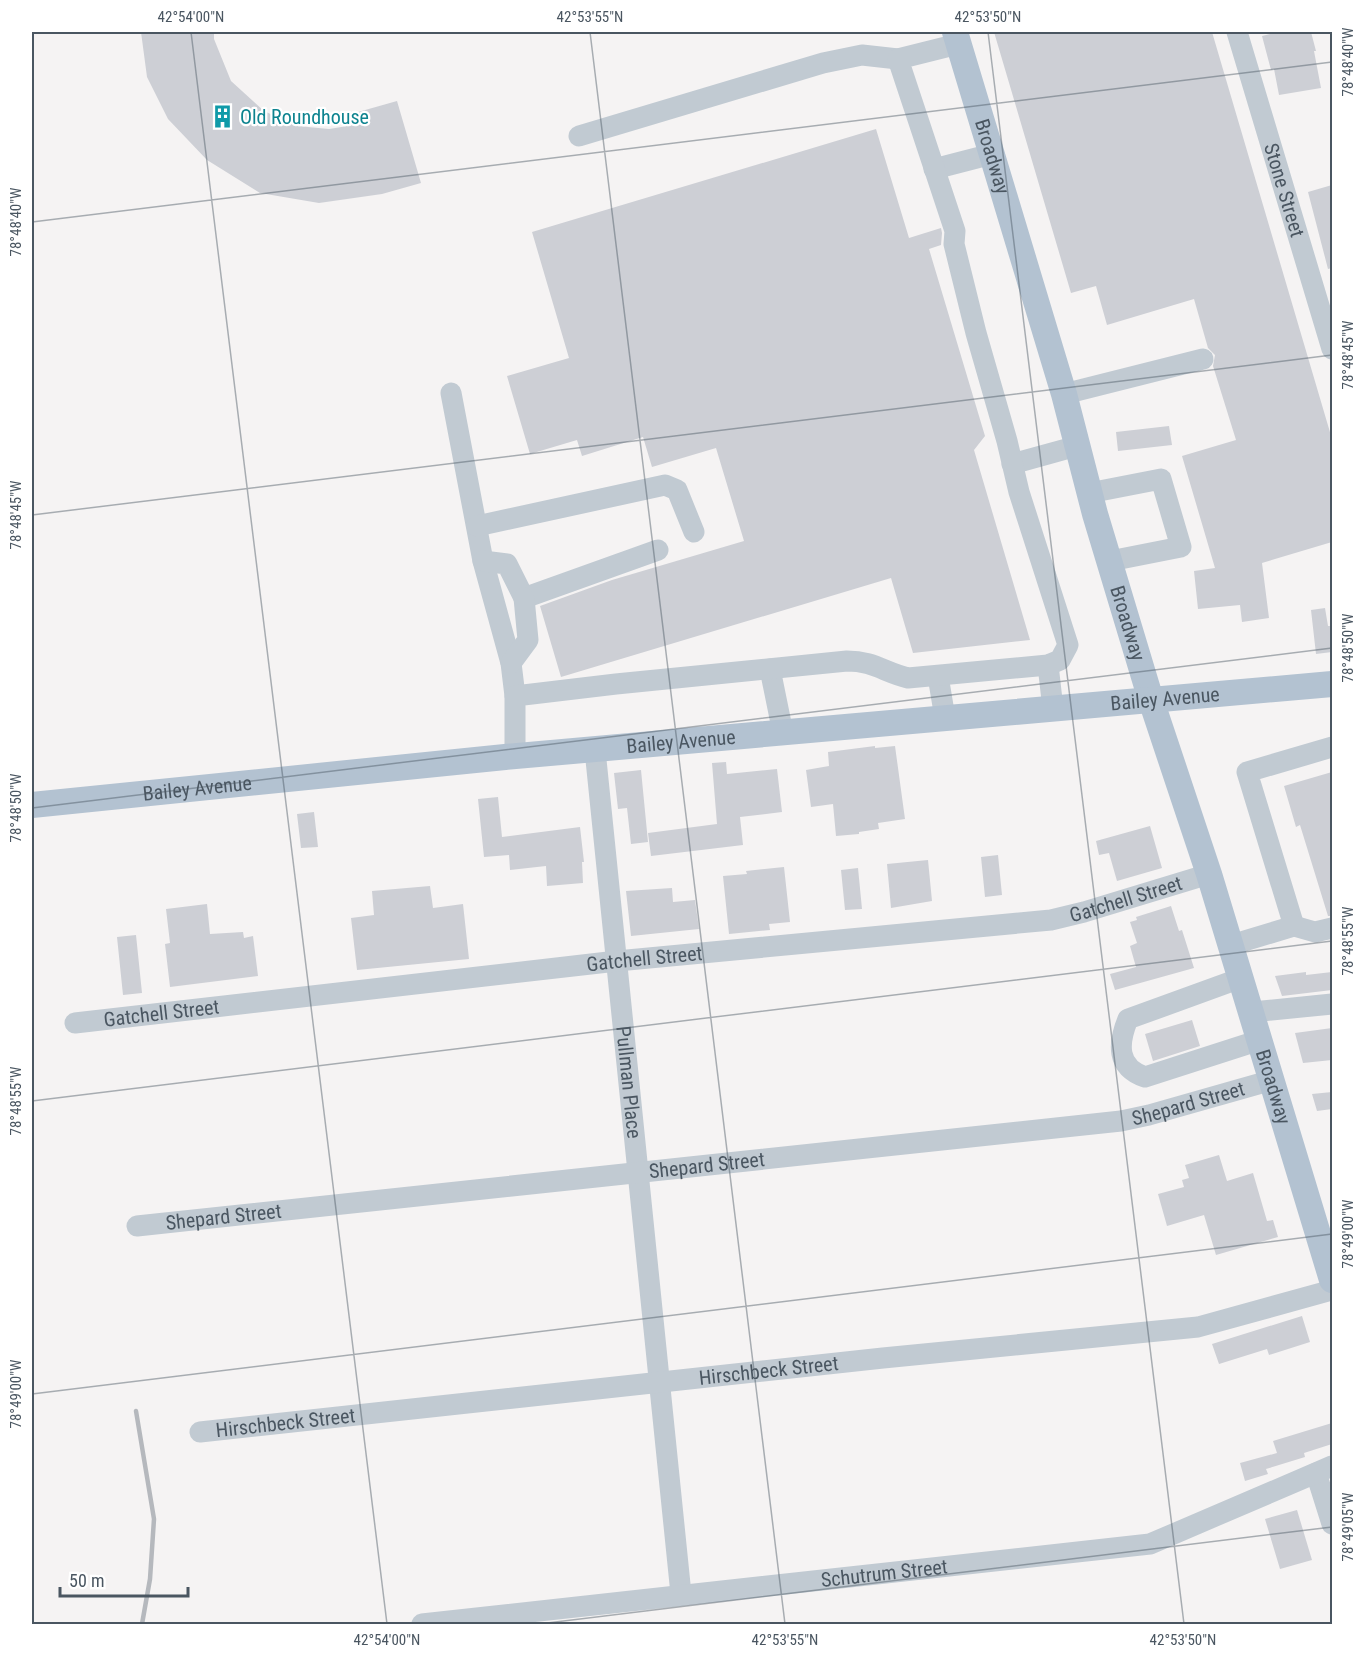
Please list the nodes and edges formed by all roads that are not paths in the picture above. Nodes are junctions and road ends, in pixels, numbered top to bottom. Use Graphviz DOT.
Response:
graph roads {
  1 [pos="1237,32"];
  2 [pos="956,38"];
  3 [pos="898,59"];
  4 [pos="579,136"];
  5 [pos="992,154"];
  6 [pos="934,169"];
  7 [pos="1332,349"];
  8 [pos="1203,359"];
  9 [pos="451,393"];
  10 [pos="1064,394"];
  11 [pos="1077,446"];
  12 [pos="1012,464"];
  13 [pos="1089,493"];
  14 [pos="477,526"];
  15 [pos="694,532"];
  16 [pos="658,550"];
  17 [pos="483,561"];
  18 [pos="1110,561"];
  19 [pos="524,598"];
  20 [pos="511,663"];
  21 [pos="1048,665"];
  22 [pos="770,669"];
  23 [pos="938,676"];
  24 [pos="1332,684"];
  25 [pos="514,696"];
  26 [pos="1151,700"];
  27 [pos="1053,709"];
  28 [pos="945,718"];
  29 [pos="783,733"];
  30 [pos="1332,747"];
  31 [pos="595,750"];
  32 [pos="515,756"];
  33 [pos="37,804"];
  34 [pos="1209,874"];
  35 [pos="1294,926"];
  36 [pos="1332,928"];
  37 [pos="1231,945"];
  38 [pos="617,962"];
  39 [pos="1241,978"];
  40 [pos="1332,1004"];
  41 [pos="1252,1012"];
  42 [pos="75,1023"];
  43 [pos="1260,1040"];
  44 [pos="1272,1080"];
  45 [pos="639,1172"];
  46 [pos="137,1226"];
  47 [pos="1325,1230"];
  48 [pos="1332,1280"];
  49 [pos="1332,1290"];
  50 [pos="660,1382"];
  51 [pos="200,1432"];
  52 [pos="1324,1470"];
  53 [pos="1332,1524"];
  54 [pos="681,1594"];
  55 [pos="422,1624"];
  1 -- 7 [label="street, Stone Street"];
  2 -- 3 [label="street"];
  2 -- 5 [label="main road, Broadway"];
  3 -- 4 [label="street"];
  3 -- 6 [label="street"];
  5 -- 6 [label="street"];
  5 -- 10 [label="main road, Broadway"];
  6 -- 12 [label="street"];
  8 -- 10 [label="street"];
  9 -- 14 [label="street"];
  10 -- 11 [label="main road, Broadway"];
  11 -- 12 [label="street"];
  11 -- 13 [label="main road, Broadway"];
  12 -- 21 [label="street"];
  13 -- 18 [label="main road, Broadway"];
  13 -- 18 [label="street"];
  14 -- 15 [label="street"];
  14 -- 17 [label="street"];
  16 -- 19 [label="street"];
  17 -- 19 [label="street"];
  17 -- 20 [label="street"];
  18 -- 26 [label="main road, Broadway"];
  19 -- 20 [label="street"];
  20 -- 25 [label="street"];
  21 -- 23 [label="street"];
  21 -- 27 [label="street"];
  22 -- 23 [label="street"];
  22 -- 25 [label="street"];
  22 -- 29 [label="street"];
  23 -- 28 [label="street"];
  24 -- 26 [label="main road, Bailey Avenue"];
  25 -- 32 [label="street"];
  26 -- 27 [label="main road, Bailey Avenue"];
  26 -- 34 [label="main road, Broadway"];
  27 -- 28 [label="main road, Bailey Avenue"];
  28 -- 29 [label="main road, Bailey Avenue"];
  29 -- 31 [label="main road, Bailey Avenue"];
  30 -- 35 [label="street"];
  31 -- 32 [label="main road, Bailey Avenue"];
  31 -- 38 [label="street, Pullman Place"];
  32 -- 33 [label="main road, Bailey Avenue"];
  34 -- 37 [label="main road, Broadway"];
  34 -- 38 [label="street, Gatchell Street"];
  35 -- 36 [label="street"];
  35 -- 37 [label="street"];
  37 -- 39 [label="main road, Broadway"];
  38 -- 42 [label="street, Gatchell Street"];
  38 -- 45 [label="street, Pullman Place"];
  39 -- 41 [label="main road, Broadway"];
  39 -- 43 [label="street"];
  40 -- 41 [label="street"];
  41 -- 43 [label="main road, Broadway"];
  43 -- 44 [label="main road, Broadway"];
  44 -- 45 [label="street, Shepard Street"];
  44 -- 47 [label="main road, Broadway"];
  45 -- 46 [label="street, Shepard Street"];
  45 -- 50 [label="street, Pullman Place"];
  47 -- 48 [label="main road, Broadway"];
  49 -- 50 [label="street, Hirschbeck Street"];
  50 -- 51 [label="street, Hirschbeck Street"];
  50 -- 54 [label="street, Pullman Place"];
  52 -- 53 [label="street"];
  52 -- 54 [label="street, Schutrum Street"];
  54 -- 55 [label="street, Schutrum Street"];
}
